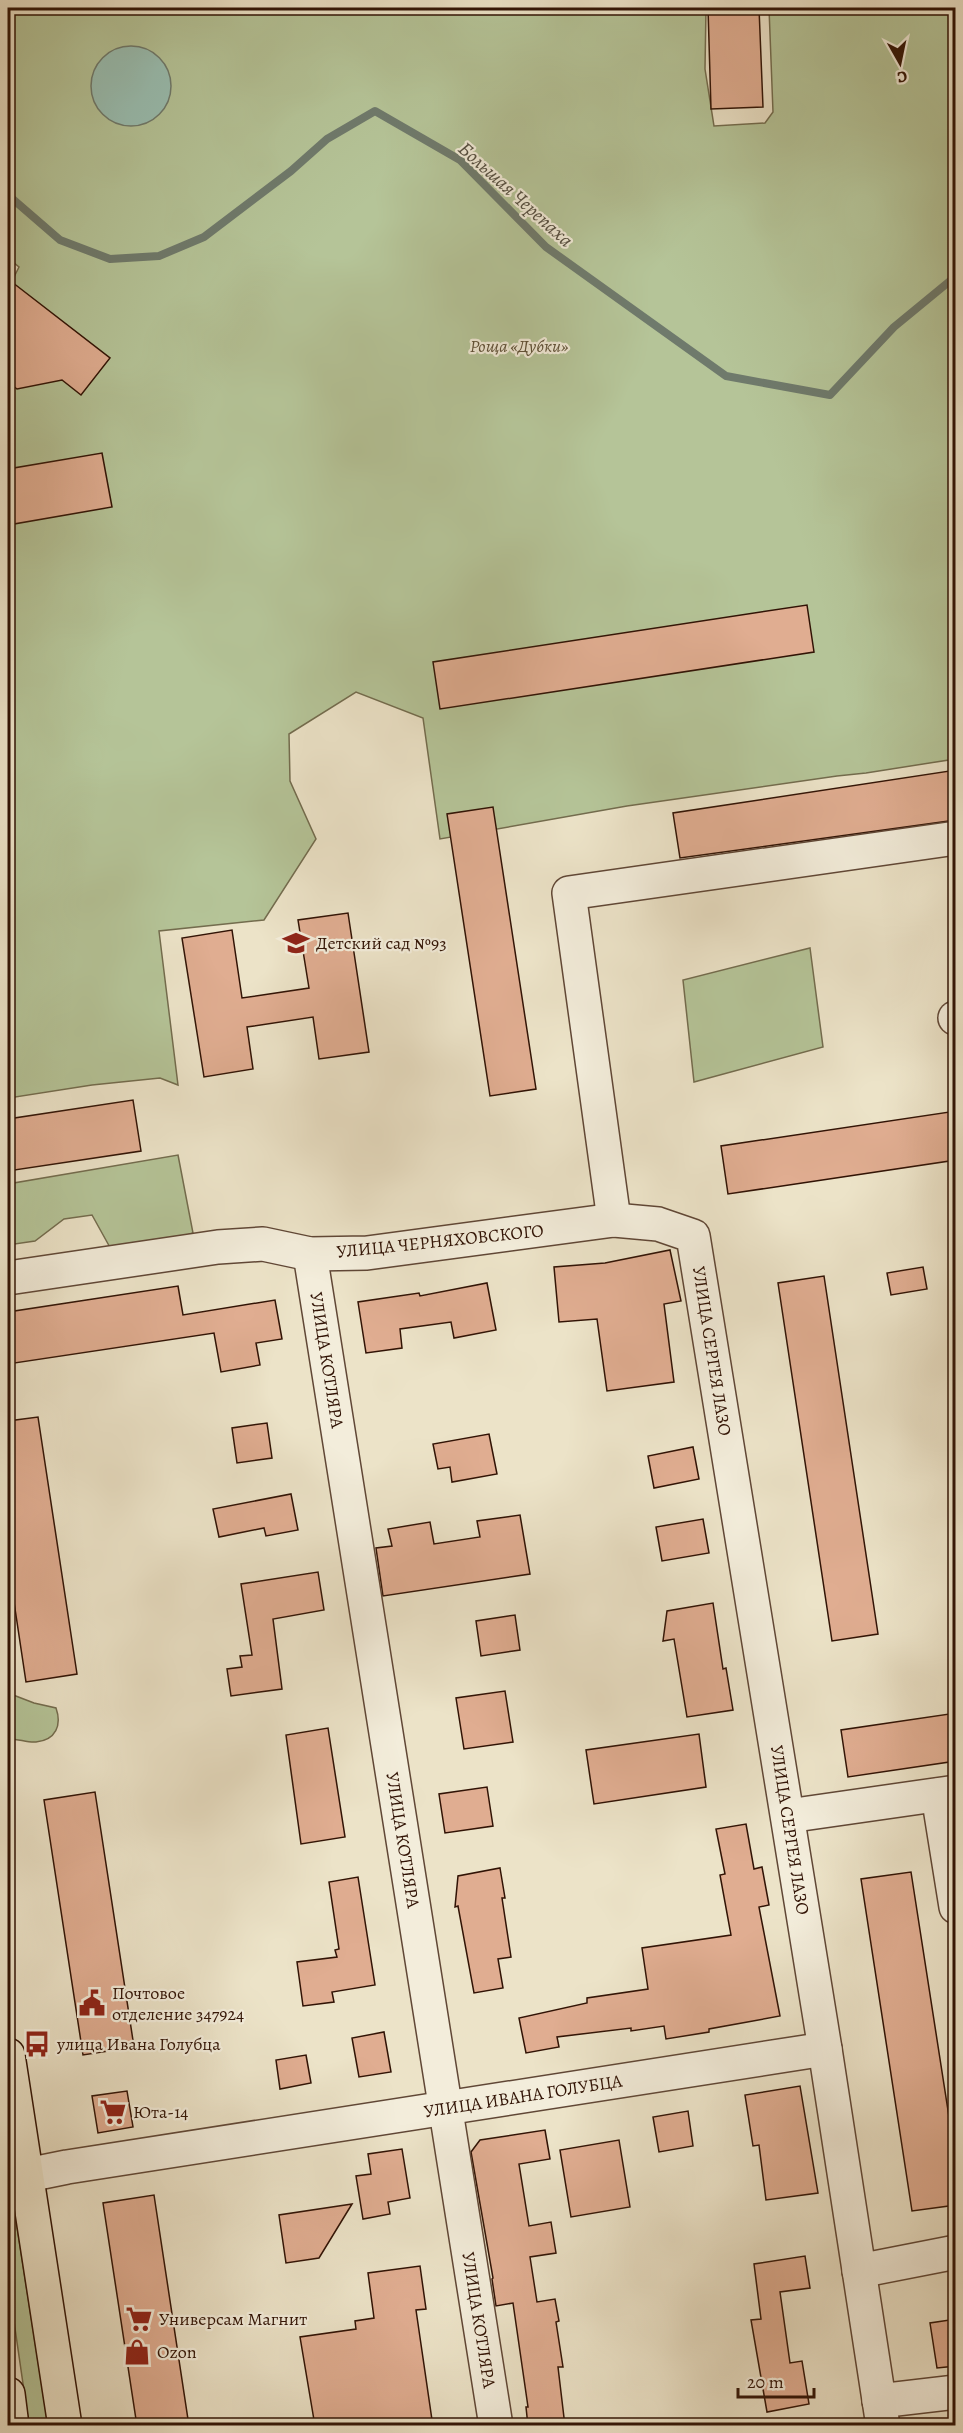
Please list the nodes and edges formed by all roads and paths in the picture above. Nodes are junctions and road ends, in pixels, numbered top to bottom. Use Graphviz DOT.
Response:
graph roads {
  1 [pos="956,838"];
  2 [pos="614,1220"];
  3 [pos="693,1236"];
  4 [pos="310,1254"];
  5 [pos="8,1278"];
  6 [pos="947,1793"];
  7 [pos="788,1816"];
  8 [pos="956,1907"];
  9 [pos="825,2049"];
  10 [pos="8,2055"];
  11 [pos="445,2108"];
  12 [pos="17,2177"];
  13 [pos="956,2252"];
  14 [pos="859,2271"];
  15 [pos="956,2392"];
  16 [pos="8,2394"];
  17 [pos="881,2413"];
  18 [pos="12,2426"];
  19 [pos="65,2426"];
  20 [pos="496,2426"];
  1 -- 2 [label="street"];
  2 -- 3 [label="street, УЛИЦА ЧЕРНЯХОВСКОГО"];
  2 -- 4 [label="street, УЛИЦА ЧЕРНЯХОВСКОГО"];
  3 -- 7 [label="street, УЛИЦА СЕРГЕЯ ЛАЗО"];
  4 -- 5 [label="street, УЛИЦА ЧЕРНЯХОВСКОГО"];
  4 -- 11 [label="street, УЛИЦА КОТЛЯРА"];
  6 -- 7 [label="street"];
  6 -- 8 [label="street"];
  7 -- 9 [label="street, УЛИЦА СЕРГЕЯ ЛАЗО"];
  9 -- 11 [label="street, УЛИЦА ИВАНА ГОЛУБЦА"];
  9 -- 14 [label="street, УЛИЦА СЕРГЕЯ ЛАЗО"];
  10 -- 12 [label="main road"];
  11 -- 12 [label="street, УЛИЦА ИВАНА ГОЛУБЦА"];
  11 -- 20 [label="street, УЛИЦА КОТЛЯРА"];
  12 -- 19 [label="main road"];
  13 -- 14 [label="street"];
  14 -- 17 [label="street, УЛИЦА СЕРГЕЯ ЛАЗО"];
  15 -- 17 [label="street"];
  16 -- 18 [label="main road"];
}
